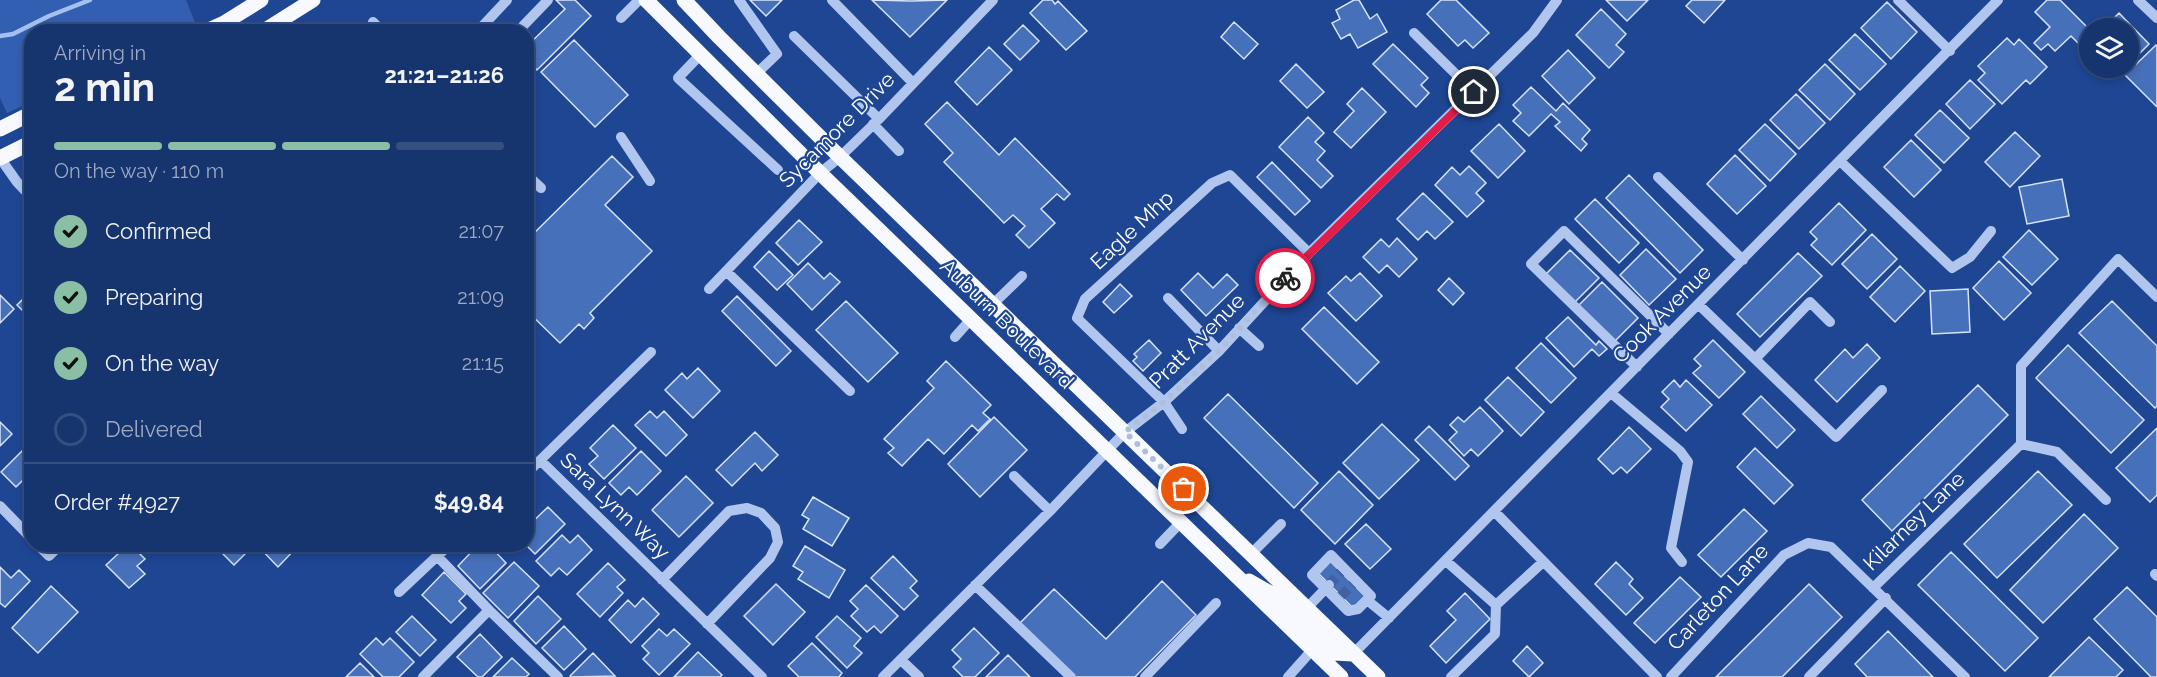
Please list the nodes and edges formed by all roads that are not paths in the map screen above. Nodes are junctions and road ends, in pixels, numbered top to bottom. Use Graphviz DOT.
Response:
graph roads {
  1 [pos="261,0"];
  2 [pos="313,0"];
  3 [pos="507,0"];
  4 [pos="548,0"];
  5 [pos="639,0"];
  6 [pos="646,0"];
  7 [pos="684,0"];
  8 [pos="739,0"];
  9 [pos="832,0"];
  10 [pos="993,0"];
  11 [pos="1557,0"];
  12 [pos="1898,0"];
  13 [pos="1998,0"];
  14 [pos="2138,0"];
  15 [pos="621,18"];
  16 [pos="2157,18"];
  17 [pos="220,24"];
  18 [pos="275,24"];
  19 [pos="484,24"];
  20 [pos="525,24"];
  21 [pos="1414,33"];
  22 [pos="794,36"];
  23 [pos="1950,51"];
  24 [pos="700,55"];
  25 [pos="756,74"];
  26 [pos="913,83"];
  27 [pos="1474,92"];
  28 [pos="24,117"];
  29 [pos="876,121"];
  30 [pos="0,129"];
  31 [pos="621,137"];
  32 [pos="24,146"];
  33 [pos="899,151"];
  34 [pos="840,157"];
  35 [pos="0,158"];
  36 [pos="1840,161"];
  37 [pos="778,170"];
  38 [pos="820,173"];
  39 [pos="1658,177"];
  40 [pos="534,181"];
  41 [pos="650,181"];
  42 [pos="541,188"];
  43 [pos="24,189"];
  44 [pos="1991,231"];
  45 [pos="1309,253"];
  46 [pos="1743,260"];
  47 [pos="726,272"];
  48 [pos="1022,276"];
  49 [pos="709,289"];
  50 [pos="2157,297"];
  51 [pos="1168,298"];
  52 [pos="993,304"];
  53 [pos="1699,305"];
  54 [pos="971,319"];
  55 [pos="1830,322"];
  56 [pos="1239,328"];
  57 [pos="1669,334"];
  58 [pos="955,337"];
  59 [pos="1259,346"];
  60 [pos="1219,351"];
  61 [pos="651,352"];
  62 [pos="1756,357"];
  63 [pos="1637,367"];
  64 [pos="1882,390"];
  65 [pos="850,392"];
  66 [pos="1611,393"];
  67 [pos="1164,402"];
  68 [pos="1182,429"];
  69 [pos="1125,432"];
  70 [pos="2021,444"];
  71 [pos="1107,451"];
  72 [pos="541,461"];
  73 [pos="534,467"];
  74 [pos="1014,476"];
  75 [pos="2106,500"];
  76 [pos="0,506"];
  77 [pos="1050,511"];
  78 [pos="1494,512"];
  79 [pos="1181,522"];
  80 [pos="1281,524"];
  81 [pos="24,530"];
  82 [pos="1160,544"];
  83 [pos="441,552"];
  84 [pos="1251,554"];
  85 [pos="437,556"];
  86 [pos="1446,561"];
  87 [pos="1543,562"];
  88 [pos="1682,562"];
  89 [pos="1228,569"];
  90 [pos="662,580"];
  91 [pos="975,585"];
  92 [pos="1327,586"];
  93 [pos="1873,588"];
  94 [pos="399,592"];
  95 [pos="1886,598"];
  96 [pos="1367,600"];
  97 [pos="1216,603"];
  98 [pos="1496,604"];
  99 [pos="1307,608"];
  100 [pos="489,610"];
  101 [pos="1389,618"];
  102 [pos="707,624"];
  103 [pos="1313,649"];
  104 [pos="1353,654"];
  105 [pos="901,660"];
  106 [pos="423,677"];
  107 [pos="558,677"];
  108 [pos="762,677"];
  109 [pos="883,677"];
  110 [pos="919,677"];
  111 [pos="1071,677"];
  112 [pos="1145,677"];
  113 [pos="1288,677"];
  114 [pos="1341,677"];
  115 [pos="1378,677"];
  116 [pos="1450,677"];
  117 [pos="1657,677"];
  118 [pos="1671,677"];
  119 [pos="1809,677"];
  120 [pos="1965,677"];
  1 -- 17 [label="main road"];
  2 -- 18 [label="main road"];
  3 -- 19 [label="street"];
  4 -- 20 [label="street"];
  5 -- 15 [label="street"];
  6 -- 24 [label="main road, Auburn Boulevard"];
  7 -- 25 [label="main road, Auburn Boulevard"];
  8 -- 25 [label="street"];
  9 -- 26 [label="street"];
  10 -- 26 [label="street, Sycamore Drive"];
  11 -- 27 [label="street, Pratt Avenue"];
  12 -- 23 [label="street"];
  13 -- 23 [label="street, Cook Avenue"];
  14 -- 16 [label="street"];
  21 -- 27 [label="street"];
  22 -- 29 [label="street"];
  23 -- 36 [label="street, Cook Avenue"];
  24 -- 37 [label="street"];
  24 -- 38 [label="main road, Auburn Boulevard"];
  25 -- 34 [label="main road, Auburn Boulevard"];
  26 -- 29 [label="street, Sycamore Drive"];
  27 -- 45 [label="street, Pratt Avenue"];
  28 -- 30 [label="main road"];
  29 -- 33 [label="street"];
  29 -- 34 [label="street, Sycamore Drive"];
  31 -- 41 [label="street"];
  32 -- 35 [label="main road"];
  34 -- 38 [label="street, Sycamore Drive"];
  34 -- 52 [label="main road, Auburn Boulevard"];
  35 -- 43 [label="street"];
  36 -- 44 [label="street"];
  36 -- 46 [label="street, Cook Avenue"];
  38 -- 47 [label="street, Sycamore Drive"];
  38 -- 54 [label="main road, Auburn Boulevard"];
  39 -- 46 [label="street"];
  40 -- 42 [label="street"];
  45 -- 56 [label="street, Pratt Avenue"];
  45 -- 67 [label="street, Eagle Mhp"];
  46 -- 53 [label="street, Cook Avenue"];
  47 -- 49 [label="street, Sycamore Drive"];
  47 -- 65 [label="street"];
  48 -- 52 [label="street"];
  50 -- 70 [label="street"];
  51 -- 60 [label="street"];
  52 -- 69 [label="main road, Auburn Boulevard"];
  53 -- 57 [label="street, Cook Avenue"];
  53 -- 62 [label="street"];
  54 -- 58 [label="street"];
  54 -- 71 [label="main road, Auburn Boulevard"];
  55 -- 62 [label="street"];
  56 -- 59 [label="street"];
  56 -- 60 [label="street, Pratt Avenue"];
  57 -- 63 [label="street, Cook Avenue"];
  57 -- 63 [label="street"];
  60 -- 67 [label="street, Pratt Avenue"];
  61 -- 72 [label="street"];
  62 -- 64 [label="street"];
  63 -- 66 [label="street, Cook Avenue"];
  66 -- 78 [label="street, Cook Avenue"];
  66 -- 88 [label="street"];
  67 -- 68 [label="street"];
  67 -- 69 [label="street, Pratt Avenue"];
  69 -- 71 [label="street, Pratt Avenue"];
  69 -- 84 [label="main road, Auburn Boulevard"];
  70 -- 75 [label="street"];
  70 -- 93 [label="street, Kilarney Lane"];
  71 -- 77 [label="street, Pratt Avenue"];
  71 -- 79 [label="main road, Auburn Boulevard"];
  72 -- 73 [label="street"];
  72 -- 90 [label="street, Sara Lynn Way"];
  74 -- 77 [label="street"];
  76 -- 81 [label="street"];
  77 -- 91 [label="street, Pratt Avenue"];
  78 -- 86 [label="street, Cook Avenue"];
  78 -- 87 [label="street"];
  79 -- 82 [label="street"];
  79 -- 89 [label="main road, Auburn Boulevard"];
  80 -- 84 [label="street"];
  83 -- 85 [label="street"];
  84 -- 99 [label="main road, Auburn Boulevard"];
  85 -- 94 [label="street"];
  85 -- 100 [label="street"];
  86 -- 98 [label="street"];
  86 -- 101 [label="street, Cook Avenue"];
  87 -- 98 [label="street"];
  87 -- 117 [label="street"];
  89 -- 103 [label="main road, Auburn Boulevard"];
  89 -- 104 [label="main road"];
  90 -- 102 [label="street, Sara Lynn Way"];
  90 -- 102 [label="street, Sara Lynn Way"];
  91 -- 105 [label="street, Pratt Avenue"];
  91 -- 111 [label="street"];
  92 -- 96 [label="street"];
  92 -- 96 [label="street"];
  92 -- 99 [label="street"];
  93 -- 95 [label="street, Kilarney Lane"];
  93 -- 118 [label="street, Carleton Lane"];
  95 -- 119 [label="street, Kilarney Lane"];
  95 -- 120 [label="street"];
  96 -- 101 [label="street"];
  97 -- 112 [label="street"];
  98 -- 116 [label="street"];
  99 -- 104 [label="main road, Auburn Boulevard"];
  100 -- 106 [label="street"];
  100 -- 107 [label="street"];
  101 -- 104 [label="street, Cook Avenue"];
  102 -- 108 [label="street, Sara Lynn Way"];
  103 -- 113 [label="street"];
  103 -- 114 [label="main road, Auburn Boulevard"];
  104 -- 115 [label="main road, Auburn Boulevard"];
  105 -- 109 [label="street, Pratt Avenue"];
  105 -- 110 [label="street"];
}
